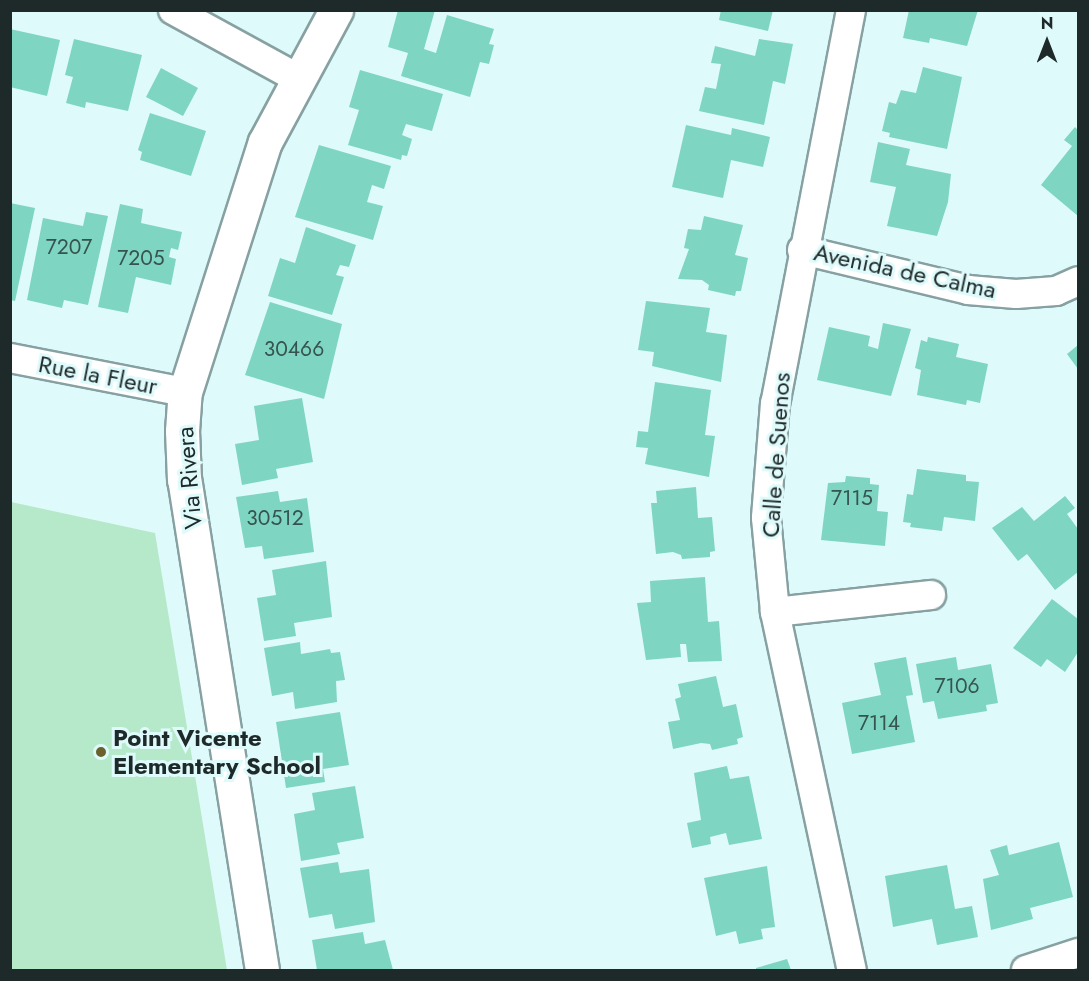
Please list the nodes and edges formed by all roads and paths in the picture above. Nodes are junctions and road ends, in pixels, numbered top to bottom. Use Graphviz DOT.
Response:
graph roads {
  1 [pos="173,10"];
  2 [pos="336,10"];
  3 [pos="851,10"];
  4 [pos="299,80"];
  5 [pos="802,250"];
  6 [pos="1078,281"];
  7 [pos="10,358"];
  8 [pos="186,392"];
  9 [pos="931,596"];
  10 [pos="775,612"];
  11 [pos="1078,953"];
  12 [pos="262,970"];
  13 [pos="852,970"];
  14 [pos="1026,970"];
  1 -- 4 [label="street"];
  2 -- 4 [label="street, Via Rivera"];
  3 -- 5 [label="street, Calle de Suenos"];
  4 -- 8 [label="street, Via Rivera"];
  5 -- 6 [label="street, Avenida de Calma"];
  5 -- 10 [label="street, Calle de Suenos"];
  7 -- 8 [label="street, Rue la Fleur"];
  8 -- 12 [label="street, Via Rivera"];
  9 -- 10 [label="street"];
  10 -- 13 [label="street, Calle de Suenos"];
  11 -- 14 [label="street"];
}
